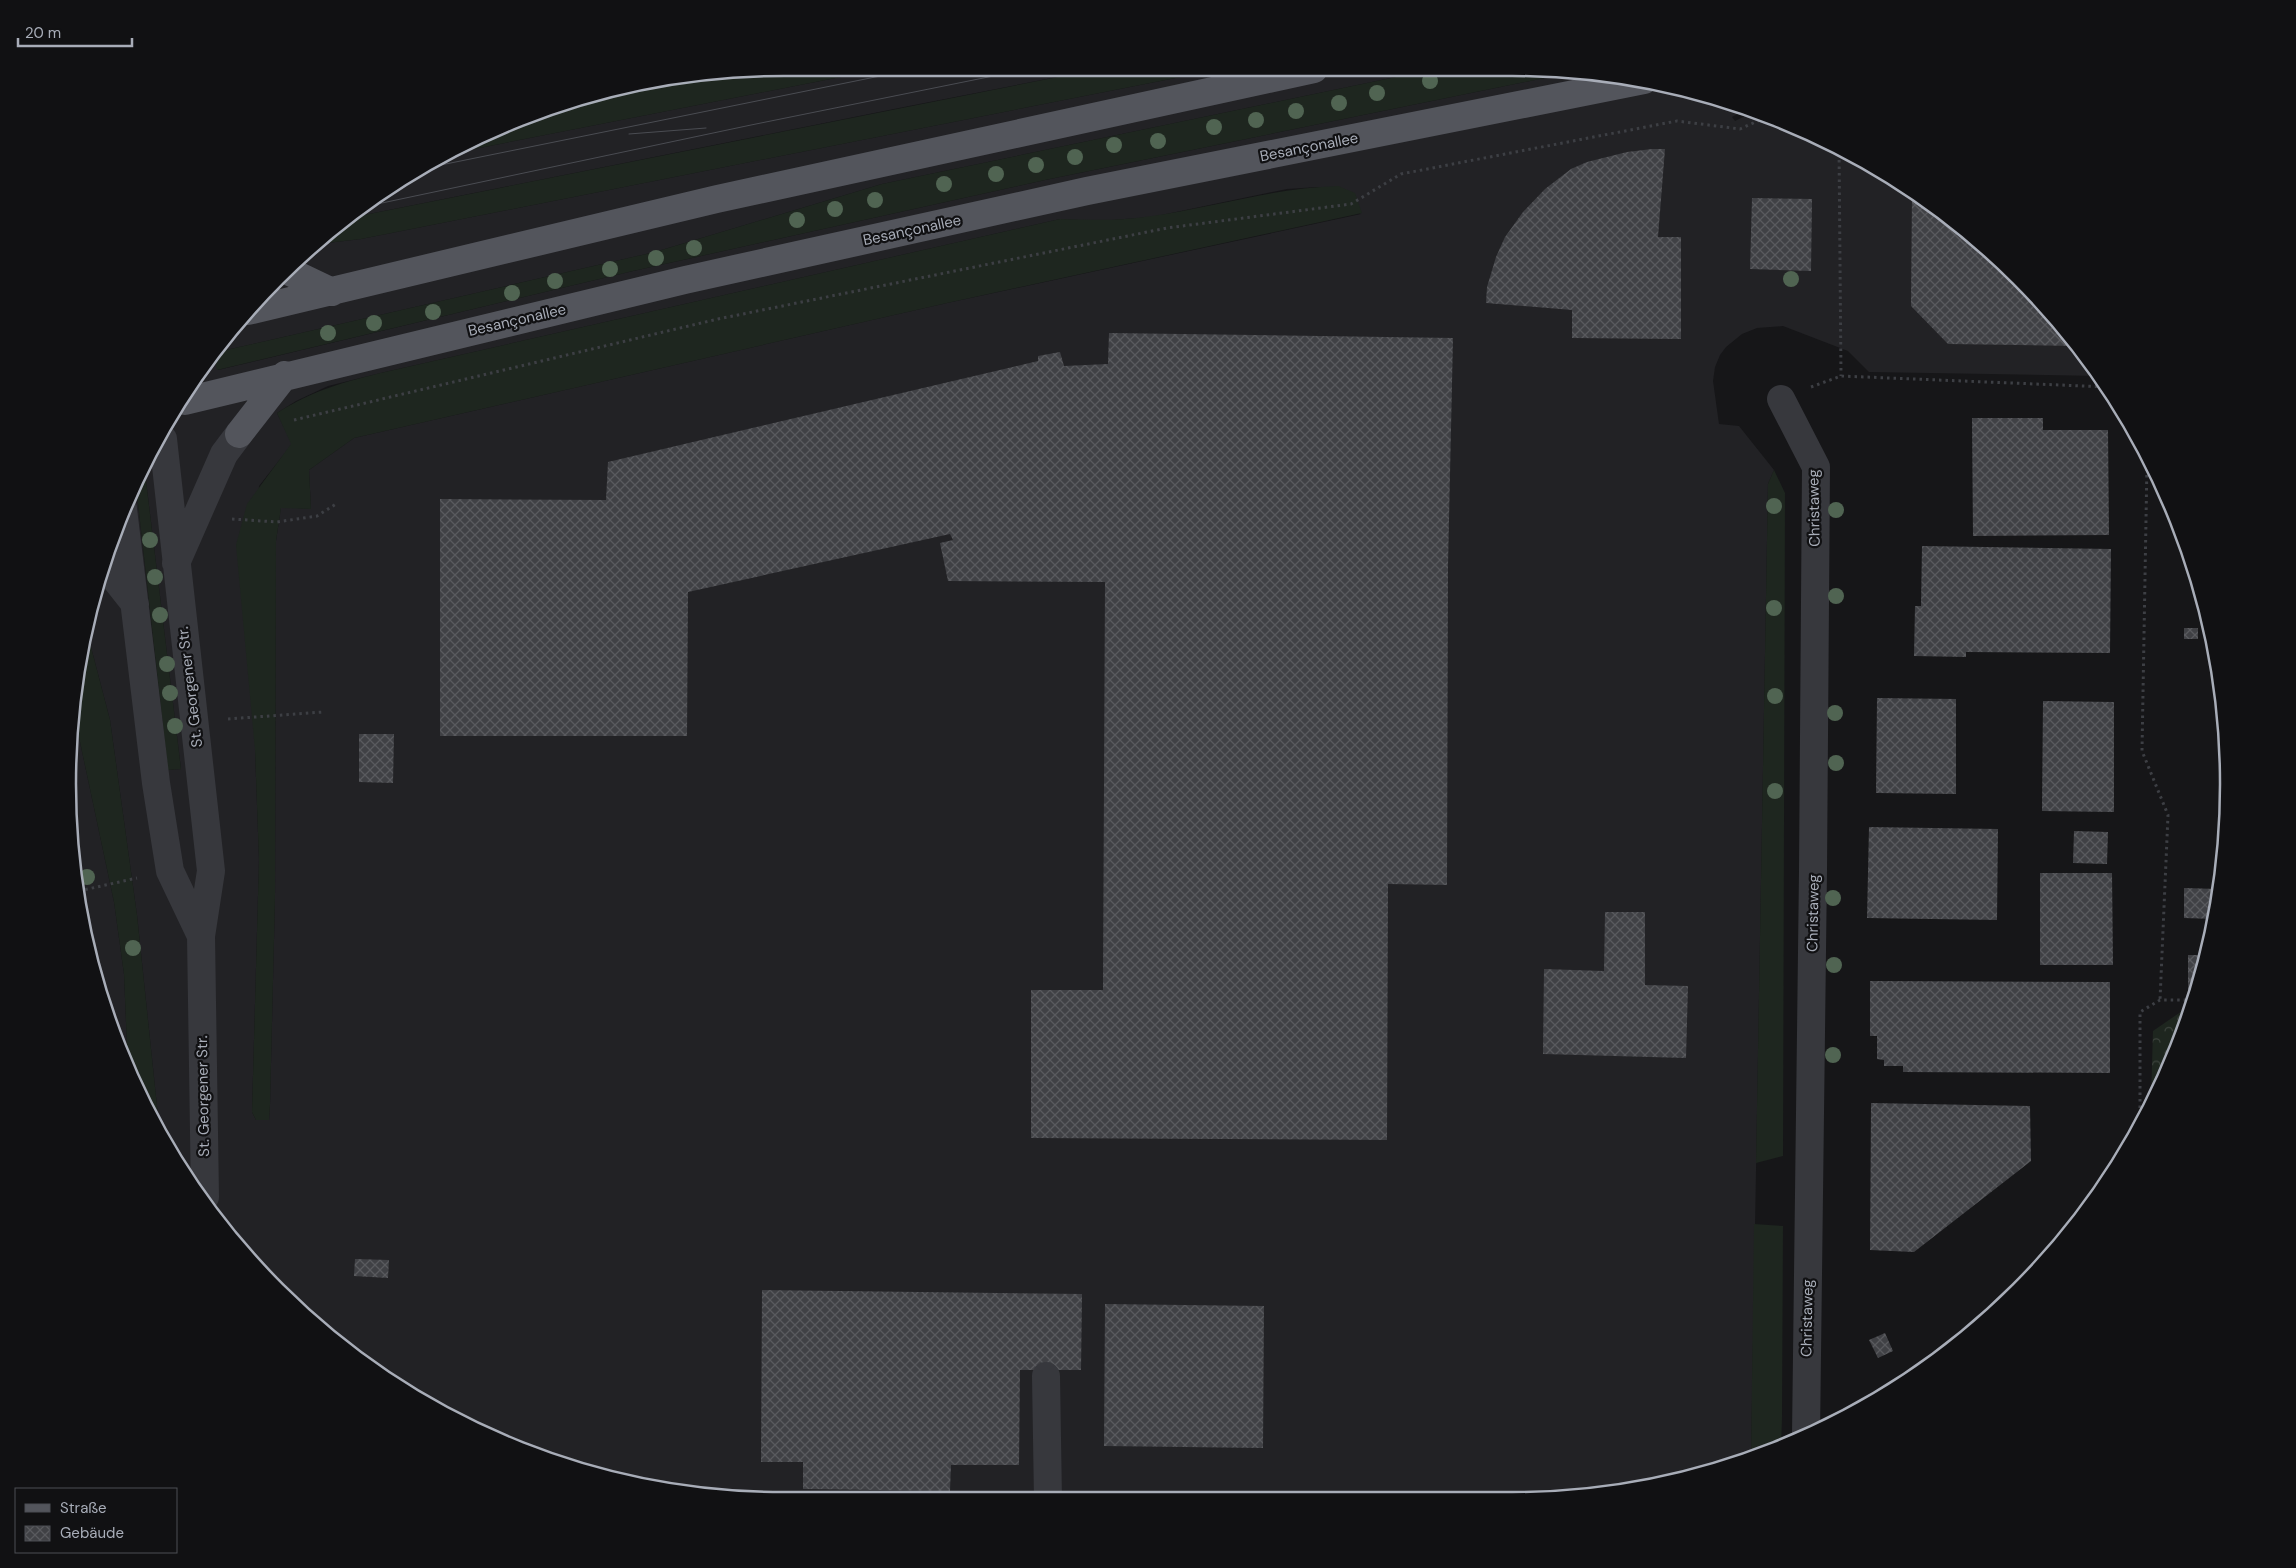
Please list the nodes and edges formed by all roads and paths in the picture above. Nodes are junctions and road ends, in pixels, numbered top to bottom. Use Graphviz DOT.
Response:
graph roads {
  1 [pos="1282,76"];
  2 [pos="1620,85"];
  3 [pos="1758,121"];
  4 [pos="1839,157"];
  5 [pos="294,274"];
  6 [pos="332,292"];
  7 [pos="261,308"];
  8 [pos="285,375"];
  9 [pos="1842,376"];
  10 [pos="2097,387"];
  11 [pos="1781,399"];
  12 [pos="191,400"];
  13 [pos="239,434"];
  14 [pos="164,444"];
  15 [pos="2147,471"];
  16 [pos="336,504"];
  17 [pos="250,522"];
  18 [pos="125,528"];
  19 [pos="176,564"];
  20 [pos="109,572"];
  21 [pos="135,604"];
  22 [pos="322,712"];
  23 [pos="195,722"];
  24 [pos="170,871"];
  25 [pos="84,890"];
  26 [pos="201,936"];
  27 [pos="2160,1000"];
  28 [pos="2186,1000"];
  29 [pos="2140,1110"];
  30 [pos="206,1191"];
  31 [pos="1046,1376"];
  32 [pos="1806,1428"];
  33 [pos="1048,1492"];
  1 -- 6 [label="main road"];
  2 -- 8 [label="main road, Besançonallee"];
  3 -- 13 [label="path"];
  4 -- 9 [label="path"];
  5 -- 6 [label="main road"];
  6 -- 7 [label="main road"];
  8 -- 12 [label="main road, Besançonallee"];
  8 -- 13 [label="main road"];
  9 -- 10 [label="path"];
  9 -- 11 [label="path"];
  11 -- 32 [label="street, Christaweg"];
  13 -- 19 [label="street"];
  14 -- 19 [label="street, St. Georgener Str."];
  15 -- 27 [label="path"];
  16 -- 17 [label="path"];
  18 -- 21 [label="street, St. Georgener Str."];
  19 -- 23 [label="street, St. Georgener Str."];
  20 -- 21 [label="street"];
  21 -- 24 [label="street, St. Georgener Str."];
  22 -- 23 [label="path"];
  23 -- 26 [label="street, St. Georgener Str."];
  24 -- 25 [label="path"];
  24 -- 26 [label="street, St. Georgener Str."];
  26 -- 30 [label="street, St. Georgener Str."];
  27 -- 28 [label="path"];
  27 -- 29 [label="path"];
  31 -- 33 [label="street"];
}
